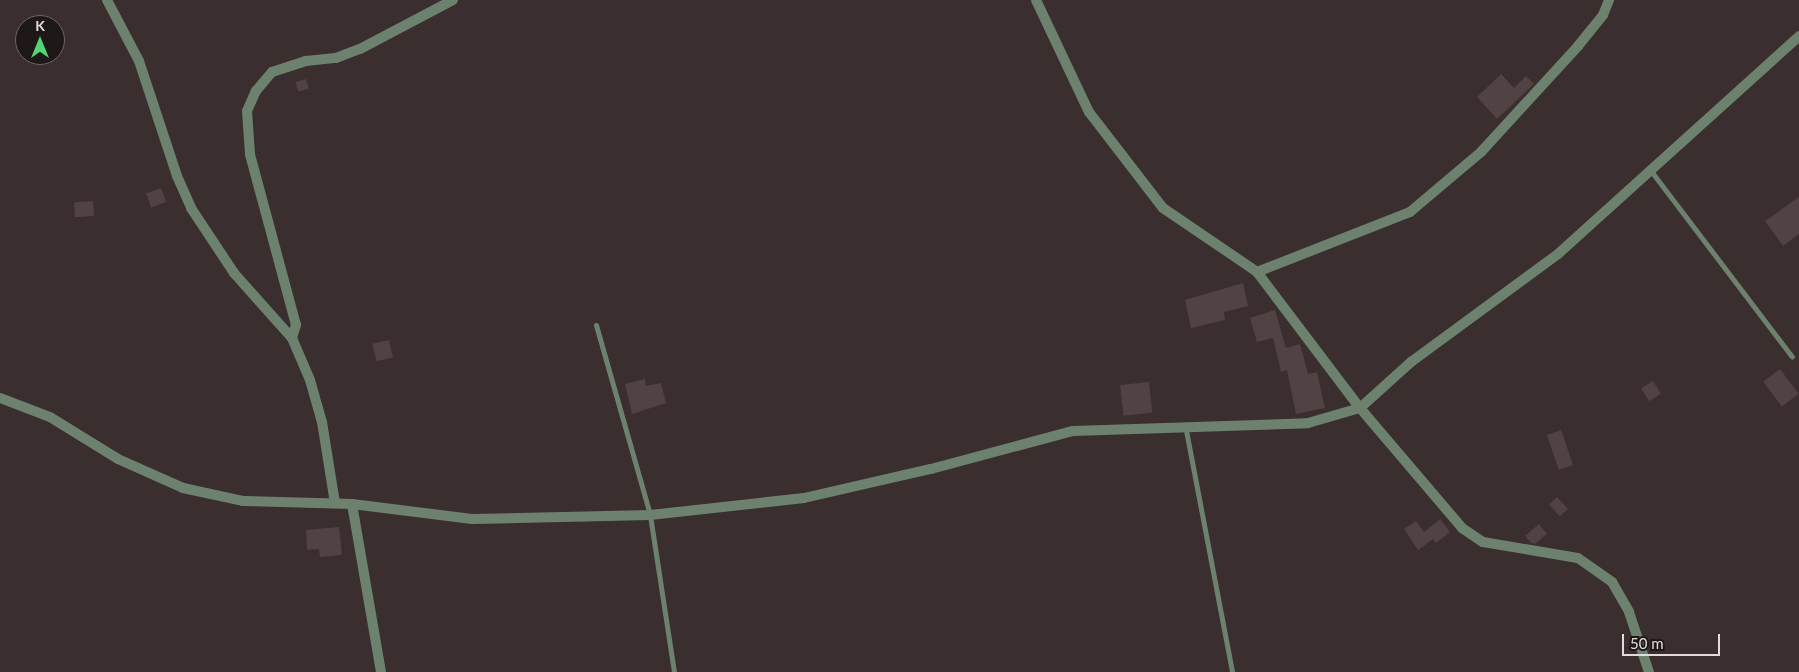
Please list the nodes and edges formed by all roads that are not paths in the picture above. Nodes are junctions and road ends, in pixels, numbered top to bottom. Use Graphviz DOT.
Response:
graph roads {
  1 [pos="107,0"];
  2 [pos="453,0"];
  3 [pos="1036,0"];
  4 [pos="1609,0"];
  5 [pos="1799,36"];
  6 [pos="1650,170"];
  7 [pos="1257,272"];
  8 [pos="596,325"];
  9 [pos="292,338"];
  10 [pos="1792,357"];
  11 [pos="0,398"];
  12 [pos="1360,408"];
  13 [pos="1185,425"];
  14 [pos="335,503"];
  15 [pos="352,504"];
  16 [pos="650,515"];
  17 [pos="381,672"];
  18 [pos="674,672"];
  19 [pos="1232,672"];
  20 [pos="1649,672"];
  1 -- 9 [label="street"];
  2 -- 9 [label="street"];
  3 -- 7 [label="street"];
  4 -- 7 [label="street"];
  5 -- 6 [label="street"];
  6 -- 10 [label="lane"];
  6 -- 12 [label="street"];
  7 -- 12 [label="street"];
  8 -- 16 [label="lane"];
  9 -- 14 [label="street"];
  11 -- 14 [label="street"];
  12 -- 13 [label="street"];
  12 -- 20 [label="street"];
  13 -- 16 [label="street"];
  13 -- 19 [label="lane"];
  14 -- 15 [label="street"];
  15 -- 16 [label="street"];
  15 -- 17 [label="street"];
  16 -- 18 [label="lane"];
}
